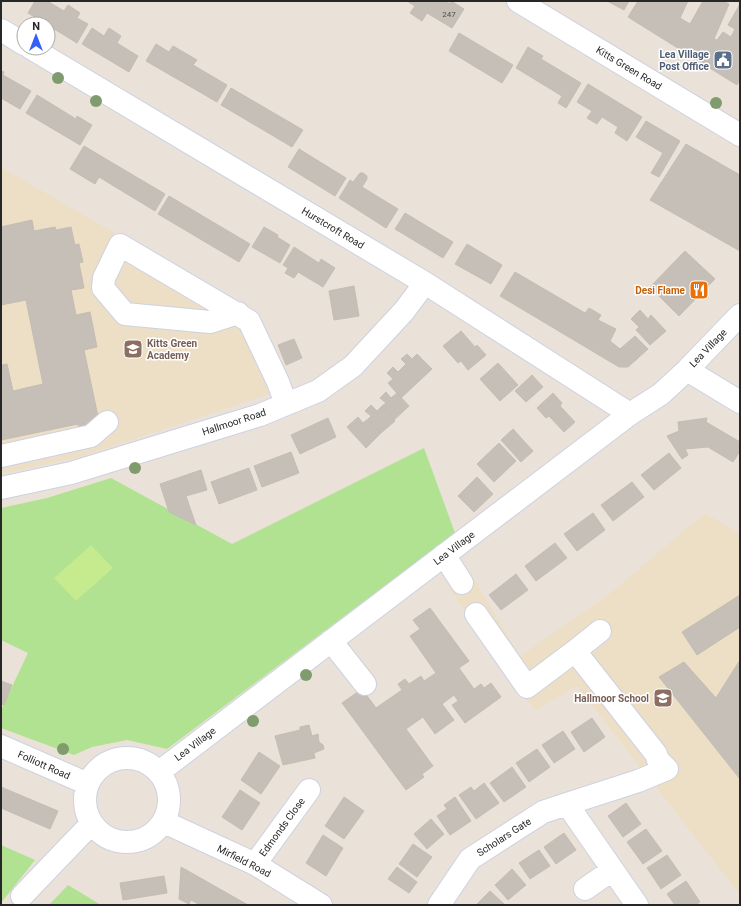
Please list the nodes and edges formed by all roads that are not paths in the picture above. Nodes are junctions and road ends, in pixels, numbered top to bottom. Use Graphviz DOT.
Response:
graph roads {
  1 [pos="528,4"];
  2 [pos="1,30"];
  3 [pos="16,39"];
  4 [pos="44,56"];
  5 [pos="740,135"];
  6 [pos="425,282"];
  7 [pos="238,313"];
  8 [pos="740,315"];
  9 [pos="687,370"];
  10 [pos="740,402"];
  11 [pos="286,404"];
  12 [pos="630,414"];
  13 [pos="107,422"];
  14 [pos="1,456"];
  15 [pos="1,488"];
  16 [pos="444,555"];
  17 [pos="462,583"];
  18 [pos="476,614"];
  19 [pos="600,631"];
  20 [pos="331,641"];
  21 [pos="575,650"];
  22 [pos="366,684"];
  23 [pos="1,746"];
  24 [pos="159,772"];
  25 [pos="88,784"];
  26 [pos="309,790"];
  27 [pos="567,804"];
  28 [pos="164,822"];
  29 [pos="91,824"];
  30 [pos="255,864"];
  31 [pos="611,870"];
  32 [pos="585,889"];
  33 [pos="22,896"];
  34 [pos="321,905"];
  35 [pos="439,905"];
  36 [pos="637,905"];
  1 -- 5 [label="street, Kitts Green Road"];
  2 -- 3 [label="street"];
  4 -- 6 [label="street, Hurstcroft Road"];
  6 -- 11 [label="street, Hallmoor Road"];
  6 -- 12 [label="street, Hurstcroft Road"];
  7 -- 7 [label="street"];
  7 -- 11 [label="street"];
  8 -- 9 [label="street, Lea Village"];
  9 -- 10 [label="street"];
  9 -- 12 [label="street, Lea Village"];
  11 -- 15 [label="street, Hallmoor Road"];
  12 -- 16 [label="street, Lea Village"];
  13 -- 14 [label="street"];
  16 -- 17 [label="street"];
  16 -- 20 [label="street, Lea Village"];
  18 -- 21 [label="street"];
  19 -- 21 [label="street"];
  20 -- 22 [label="street"];
  20 -- 24 [label="street, Lea Village"];
  21 -- 27 [label="street, Scholars Gate"];
  23 -- 25 [label="street, Folliott Road"];
  24 -- 25 [label="street"];
  24 -- 28 [label="street"];
  25 -- 29 [label="street"];
  26 -- 30 [label="street, Edmonds Close"];
  27 -- 31 [label="street"];
  27 -- 35 [label="street, Scholars Gate"];
  28 -- 29 [label="street"];
  28 -- 30 [label="street, Mirfield Road"];
  29 -- 33 [label="street"];
  30 -- 34 [label="street, Mirfield Road"];
  31 -- 32 [label="street"];
  31 -- 36 [label="street"];
}
